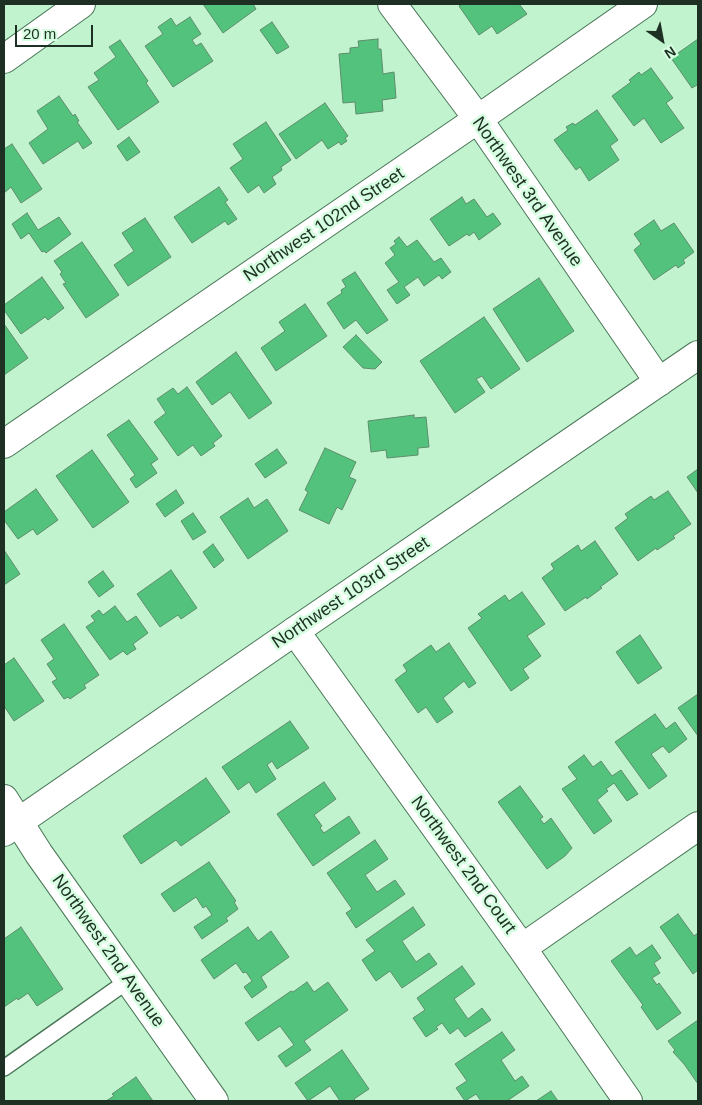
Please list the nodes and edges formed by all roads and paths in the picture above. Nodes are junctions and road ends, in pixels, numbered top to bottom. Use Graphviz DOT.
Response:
graph roads {
  1 [pos="81,4"];
  2 [pos="392,4"];
  3 [pos="643,4"];
  4 [pos="4,58"];
  5 [pos="478,119"];
  6 [pos="698,355"];
  7 [pos="659,382"];
  8 [pos="4,444"];
  9 [pos="295,631"];
  10 [pos="4,799"];
  11 [pos="698,826"];
  12 [pos="11,827"];
  13 [pos="522,948"];
  14 [pos="129,980"];
  15 [pos="4,1068"];
  16 [pos="214,1101"];
  17 [pos="628,1101"];
  1 -- 4 [label="street"];
  2 -- 5 [label="street, Northwest 3rd Avenue"];
  3 -- 5 [label="street, Northwest 102nd Street"];
  5 -- 7 [label="street, Northwest 3rd Avenue"];
  5 -- 8 [label="street, Northwest 102nd Street"];
  6 -- 7 [label="street, Northwest 103rd Street"];
  7 -- 9 [label="street, Northwest 103rd Street"];
  9 -- 12 [label="street, Northwest 103rd Street"];
  9 -- 13 [label="street, Northwest 2nd Court"];
  10 -- 12 [label="street, Northwest 2nd Avenue"];
  11 -- 13 [label="street"];
  12 -- 14 [label="street, Northwest 2nd Avenue"];
  13 -- 17 [label="street, Northwest 2nd Court"];
  14 -- 15 [label="lane"];
  14 -- 16 [label="street, Northwest 2nd Avenue"];
}
